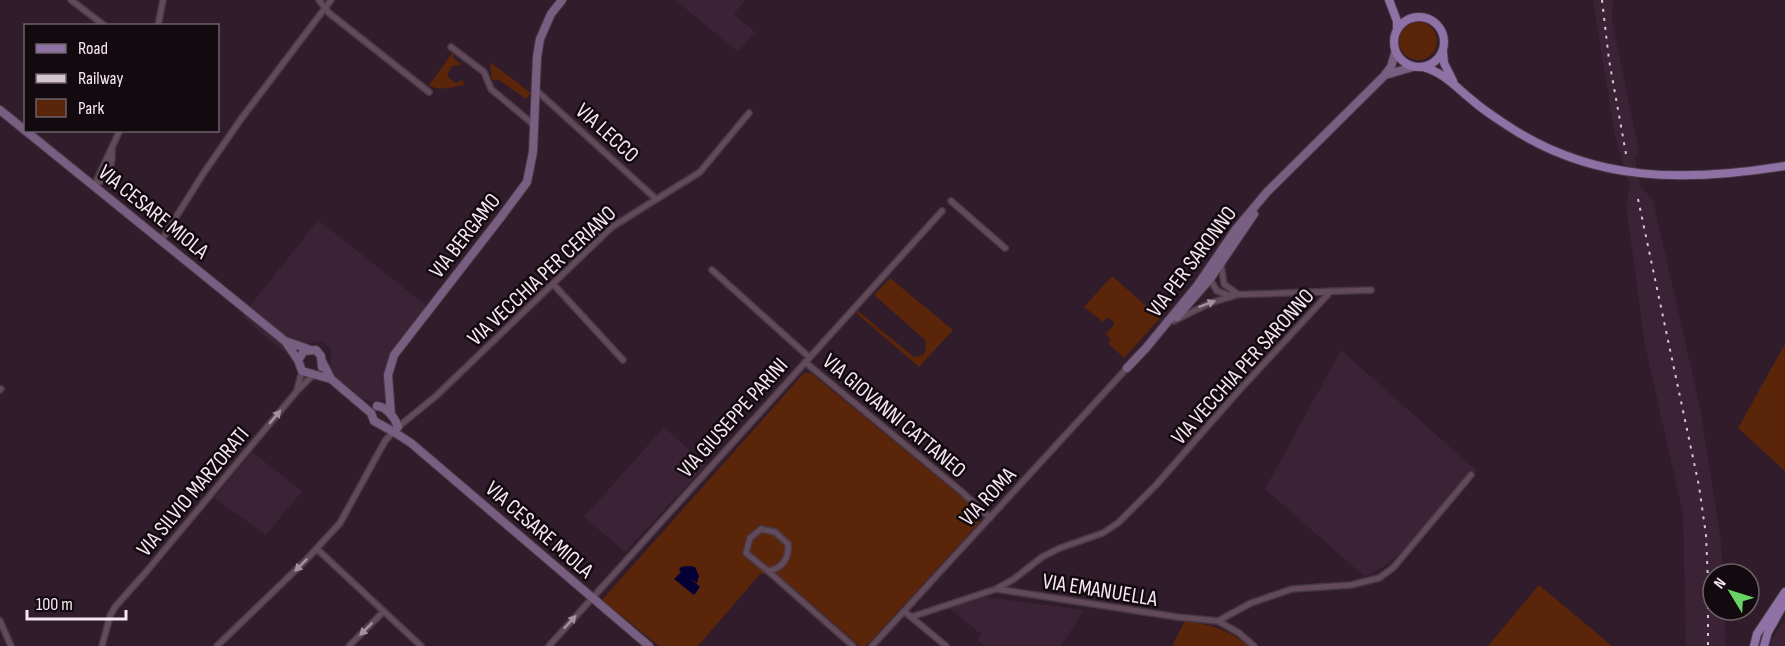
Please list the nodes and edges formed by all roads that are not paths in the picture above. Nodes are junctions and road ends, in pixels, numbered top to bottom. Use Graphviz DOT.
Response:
graph roads {
  1 [pos="71,0"];
  2 [pos="163,0"];
  3 [pos="319,0"];
  4 [pos="331,0"];
  5 [pos="562,0"];
  6 [pos="1391,3"];
  7 [pos="325,8"];
  8 [pos="1418,17"];
  9 [pos="102,24"];
  10 [pos="158,24"];
  11 [pos="1397,29"];
  12 [pos="451,47"];
  13 [pos="1443,49"];
  14 [pos="1395,53"];
  15 [pos="1413,67"];
  16 [pos="1423,67"];
  17 [pos="1384,76"];
  18 [pos="1456,86"];
  19 [pos="537,91"];
  20 [pos="429,92"];
  21 [pos="0,110"];
  22 [pos="749,113"];
  23 [pos="535,126"];
  24 [pos="24,129"];
  25 [pos="27,132"];
  26 [pos="119,132"];
  27 [pos="1785,166"];
  28 [pos="94,186"];
  29 [pos="1262,198"];
  30 [pos="656,199"];
  31 [pos="951,201"];
  32 [pos="942,211"];
  33 [pos="161,241"];
  34 [pos="1005,248"];
  35 [pos="1221,264"];
  36 [pos="1210,269"];
  37 [pos="712,270"];
  38 [pos="1210,279"];
  39 [pos="554,284"];
  40 [pos="1371,290"];
  41 [pos="1331,291"];
  42 [pos="1244,294"];
  43 [pos="1174,321"];
  44 [pos="285,341"];
  45 [pos="1149,346"];
  46 [pos="308,349"];
  47 [pos="807,359"];
  48 [pos="298,360"];
  49 [pos="623,360"];
  50 [pos="323,363"];
  51 [pos="1127,368"];
  52 [pos="302,371"];
  53 [pos="314,374"];
  54 [pos="331,379"];
  55 [pos="388,388"];
  56 [pos="297,391"];
  57 [pos="374,409"];
  58 [pos="393,426"];
  59 [pos="1471,475"];
  60 [pos="990,518"];
  61 [pos="317,549"];
  62 [pos="768,571"];
  63 [pos="996,589"];
  64 [pos="1785,592"];
  65 [pos="592,599"];
  66 [pos="1785,601"];
  67 [pos="384,611"];
  68 [pos="904,611"];
  69 [pos="911,617"];
  70 [pos="0,621"];
  71 [pos="1218,621"];
  72 [pos="11,646"];
  73 [pos="102,646"];
  74 [pos="217,646"];
  75 [pos="349,646"];
  76 [pos="421,646"];
  77 [pos="549,646"];
  78 [pos="649,646"];
  79 [pos="853,646"];
  80 [pos="872,646"];
  81 [pos="946,646"];
  82 [pos="1254,646"];
  83 [pos="1754,646"];
  84 [pos="1764,646"];
  1 -- 9 [label="street"];
  2 -- 10 [label="street"];
  3 -- 7 [label="street"];
  4 -- 7 [label="street"];
  5 -- 19 [label="street, VIA BERGAMO"];
  6 -- 8 [label="main road"];
  6 -- 11 [label="main road"];
  7 -- 20 [label="street"];
  7 -- 33 [label="street"];
  8 -- 11 [label="main road"];
  8 -- 13 [label="main road"];
  11 -- 14 [label="main road"];
  12 -- 23 [label="street"];
  13 -- 16 [label="main road"];
  13 -- 18 [label="main road"];
  14 -- 15 [label="main road"];
  14 -- 17 [label="street, VIA PER SARONNO"];
  15 -- 16 [label="main road"];
  15 -- 17 [label="street, VIA PER SARONNO"];
  16 -- 18 [label="main road"];
  17 -- 29 [label="street, VIA PER SARONNO"];
  18 -- 27 [label="main road"];
  19 -- 23 [label="street, VIA BERGAMO"];
  19 -- 30 [label="street, VIA LECCO"];
  21 -- 24 [label="street, VIA CESARE MIOLA"];
  22 -- 30 [label="street, VIA VECCHIA PER CERIANO"];
  23 -- 55 [label="street, VIA BERGAMO"];
  25 -- 28 [label="street, VIA CESARE MIOLA"];
  26 -- 28 [label="street"];
  28 -- 33 [label="street, VIA CESARE MIOLA"];
  29 -- 35 [label="street, VIA PER SARONNO"];
  29 -- 36 [label="street, VIA PER SARONNO"];
  30 -- 39 [label="street, VIA VECCHIA PER CERIANO"];
  31 -- 34 [label="street"];
  32 -- 47 [label="street, VIA GIUSEPPE PARINI"];
  33 -- 44 [label="street, VIA CESARE MIOLA"];
  35 -- 38 [label="street, VIA PER SARONNO"];
  35 -- 42 [label="street"];
  36 -- 38 [label="street"];
  36 -- 45 [label="street, VIA PER SARONNO"];
  37 -- 47 [label="street, VIA GIOVANNI CATTANEO"];
  38 -- 42 [label="street"];
  38 -- 43 [label="street, VIA PER SARONNO"];
  39 -- 49 [label="street"];
  39 -- 58 [label="street, VIA VECCHIA PER CERIANO"];
  40 -- 41 [label="street"];
  41 -- 42 [label="street"];
  41 -- 63 [label="street, VIA VECCHIA PER SARONNO"];
  43 -- 42 [label="street, one-way"];
  43 -- 45 [label="street, VIA PER SARONNO"];
  44 -- 46 [label="street, VIA CESARE MIOLA"];
  44 -- 48 [label="street, VIA CESARE MIOLA"];
  45 -- 51 [label="street, VIA PER SARONNO"];
  46 -- 48 [label="street"];
  46 -- 50 [label="street, VIA CESARE MIOLA"];
  47 -- 60 [label="street, VIA GIOVANNI CATTANEO"];
  47 -- 65 [label="street, VIA GIUSEPPE PARINI"];
  48 -- 52 [label="street, VIA CESARE MIOLA"];
  50 -- 53 [label="street"];
  50 -- 54 [label="street, VIA CESARE MIOLA"];
  51 -- 60 [label="street, VIA ROMA"];
  52 -- 53 [label="street, VIA CESARE MIOLA"];
  52 -- 56 [label="street, VIA SILVIO MARZORATI"];
  53 -- 54 [label="street, VIA CESARE MIOLA"];
  53 -- 56 [label="street, VIA SILVIO MARZORATI"];
  54 -- 57 [label="street, VIA CESARE MIOLA"];
  55 -- 57 [label="street, VIA BERGAMO"];
  55 -- 58 [label="street, VIA BERGAMO"];
  73 -- 56 [label="street, VIA SILVIO MARZORATI, one-way"];
  57 -- 58 [label="street"];
  57 -- 58 [label="street"];
  58 -- 61 [label="street, VIA BERGAMO"];
  58 -- 65 [label="street, VIA CESARE MIOLA"];
  59 -- 71 [label="street"];
  60 -- 68 [label="street, VIA ROMA"];
  61 -- 67 [label="street"];
  61 -- 74 [label="street, VIA BERGAMO, one-way"];
  62 -- 62 [label="street"];
  62 -- 79 [label="street"];
  63 -- 69 [label="street"];
  63 -- 71 [label="street, VIA EMANUELLA"];
  64 -- 83 [label="main road"];
  77 -- 65 [label="street, VIA GIUSEPPE PARINI, one-way"];
  65 -- 78 [label="street, VIA CESARE MIOLA"];
  66 -- 84 [label="main road"];
  67 -- 75 [label="street, one-way"];
  67 -- 76 [label="street"];
  68 -- 69 [label="street"];
  68 -- 80 [label="street, VIA ROMA"];
  69 -- 81 [label="street"];
  70 -- 72 [label="street"];
  71 -- 82 [label="street"];
}
